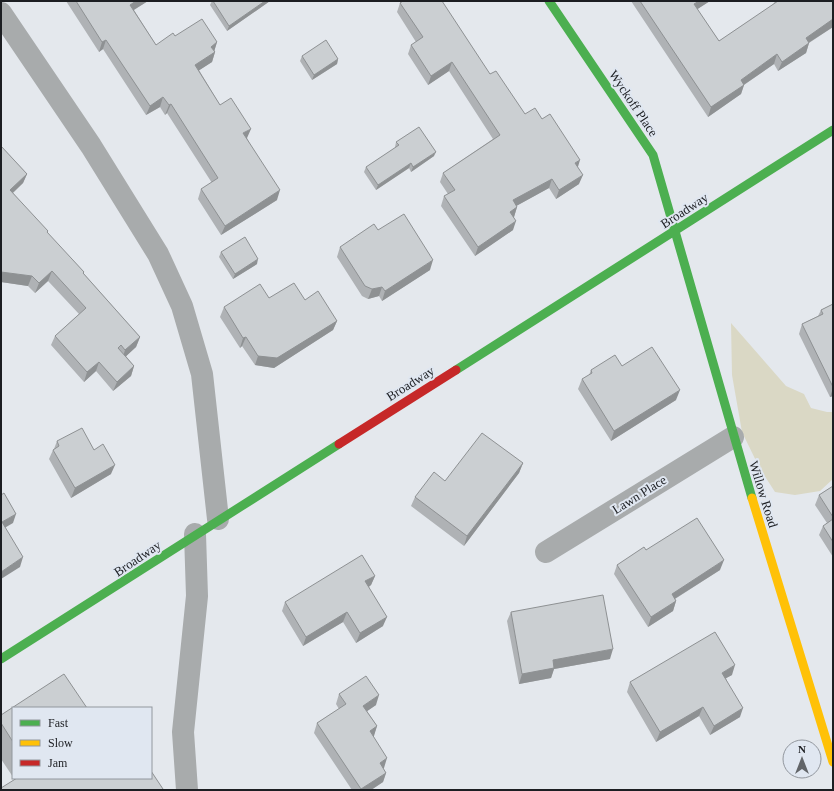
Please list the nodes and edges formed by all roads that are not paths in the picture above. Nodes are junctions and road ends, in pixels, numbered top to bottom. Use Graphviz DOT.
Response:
graph roads {
  1 [pos="549,1"];
  2 [pos="1,13"];
  3 [pos="833,130"];
  4 [pos="675,231"];
  5 [pos="733,437"];
  6 [pos="218,520"];
  7 [pos="196,534"];
  8 [pos="546,552"];
  9 [pos="1,659"];
  10 [pos="833,762"];
  11 [pos="187,790"];
  1 -- 4 [label="main road, Wyckoff Place"];
  2 -- 6 [label="street"];
  3 -- 4 [label="main road, Broadway"];
  4 -- 5 [label="main road, Willow Road"];
  4 -- 6 [label="main road, Broadway"];
  5 -- 8 [label="street, Lawn Place"];
  5 -- 10 [label="main road, Willow Road"];
  6 -- 7 [label="main road, Broadway"];
  7 -- 9 [label="main road, Broadway"];
  7 -- 11 [label="street"];
}
